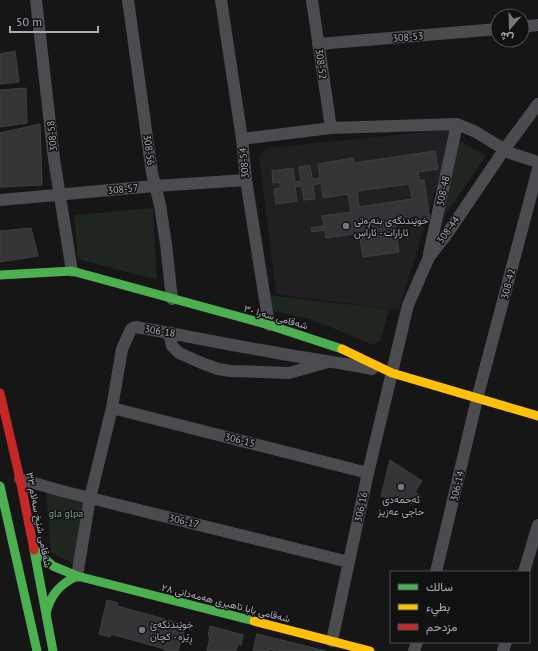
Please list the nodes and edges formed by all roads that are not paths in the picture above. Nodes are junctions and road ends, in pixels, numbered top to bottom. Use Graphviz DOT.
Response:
graph roads {
  1 [pos="36,0"];
  2 [pos="128,0"];
  3 [pos="221,0"];
  4 [pos="312,0"];
  5 [pos="490,30"];
  6 [pos="318,44"];
  7 [pos="538,104"];
  8 [pos="457,124"];
  9 [pos="331,128"];
  10 [pos="242,140"];
  11 [pos="504,150"];
  12 [pos="538,162"];
  13 [pos="538,169"];
  14 [pos="246,180"];
  15 [pos="156,186"];
  16 [pos="60,195"];
  17 [pos="0,200"];
  18 [pos="429,257"];
  19 [pos="72,270"];
  20 [pos="0,275"];
  21 [pos="172,299"];
  22 [pos="269,325"];
  23 [pos="169,333"];
  24 [pos="331,361"];
  25 [pos="392,373"];
  26 [pos="0,393"];
  27 [pos="478,399"];
  28 [pos="112,408"];
  29 [pos="538,416"];
  30 [pos="16,461"];
  31 [pos="6,468"];
  32 [pos="368,473"];
  33 [pos="20,478"];
  34 [pos="0,486"];
  35 [pos="23,493"];
  36 [pos="3,498"];
  37 [pos="90,498"];
  38 [pos="538,524"];
  39 [pos="34,549"];
  40 [pos="349,562"];
  41 [pos="436,571"];
  42 [pos="524,571"];
  43 [pos="77,576"];
  44 [pos="46,614"];
  45 [pos="332,641"];
  46 [pos="37,651"];
  47 [pos="53,651"];
  48 [pos="370,651"];
  1 -- 16 [label="street, 308-58"];
  2 -- 15 [label="street, 308-56"];
  3 -- 10 [label="street, 308-54"];
  4 -- 6 [label="street, 308-52"];
  5 -- 6 [label="street, 308-53"];
  6 -- 9 [label="street, 308-52"];
  7 -- 11 [label="street, 308-44"];
  8 -- 9 [label="street"];
  8 -- 11 [label="street"];
  8 -- 18 [label="street, 308-48"];
  9 -- 10 [label="street"];
  10 -- 14 [label="street, 308-54"];
  11 -- 12 [label="street"];
  11 -- 18 [label="street, 308-44"];
  13 -- 27 [label="street, 308-42"];
  14 -- 15 [label="street, 308-57"];
  14 -- 22 [label="street, 308-54"];
  15 -- 16 [label="street, 308-57"];
  15 -- 21 [label="street, 308-56"];
  16 -- 17 [label="street, 308-57"];
  16 -- 19 [label="street, 308-58"];
  18 -- 25 [label="street, 308-44"];
  19 -- 20 [label="street, شەقامی سەرا ٣٠"];
  19 -- 21 [label="street, شەقامی سەرا ٣٠"];
  21 -- 22 [label="street, شەقامی سەرا ٣٠"];
  22 -- 25 [label="street, شەقامی سەرا ٣٠"];
  23 -- 24 [label="street, 306-18"];
  23 -- 24 [label="street"];
  23 -- 28 [label="street, 306-18"];
  24 -- 25 [label="street, 306-18"];
  25 -- 27 [label="street, شەقامی سەرا ٣٠"];
  25 -- 32 [label="street, 306-16"];
  26 -- 30 [label="street, شەقامی شێخ سەلام ٣٣"];
  27 -- 29 [label="street, شەقامی سەرا ٣٠"];
  27 -- 41 [label="street, 306-14"];
  28 -- 32 [label="street, 306-15"];
  28 -- 37 [label="street, 306-18"];
  30 -- 31 [label="street"];
  30 -- 33 [label="street, شەقامی شێخ سەلام ٣٣"];
  32 -- 40 [label="street, 306-16"];
  33 -- 35 [label="street, شەقامی شێخ سەلام ٣٣"];
  33 -- 37 [label="street, 306-17"];
  34 -- 36 [label="street"];
  35 -- 36 [label="street"];
  35 -- 39 [label="street, شەقامی شێخ سەلام ٣٣"];
  36 -- 46 [label="street"];
  37 -- 40 [label="street, 306-17"];
  37 -- 43 [label="street, 306-18"];
  38 -- 42 [label="street"];
  39 -- 43 [label="street, شەقامی بابا تاهیری هەمەدانی ٢٨"];
  39 -- 44 [label="street, شەقامی شێخ سەلام ٣٣"];
  40 -- 45 [label="street, 306-16"];
  43 -- 44 [label="street"];
  43 -- 45 [label="street, شەقامی بابا تاهیری هەمەدانی ٢٨"];
  44 -- 47 [label="street, شەقامی شێخ سەلام ٣٣"];
  45 -- 48 [label="street, شەقامی بابا تاهیری هەمەدانی ٢٨"];
}
